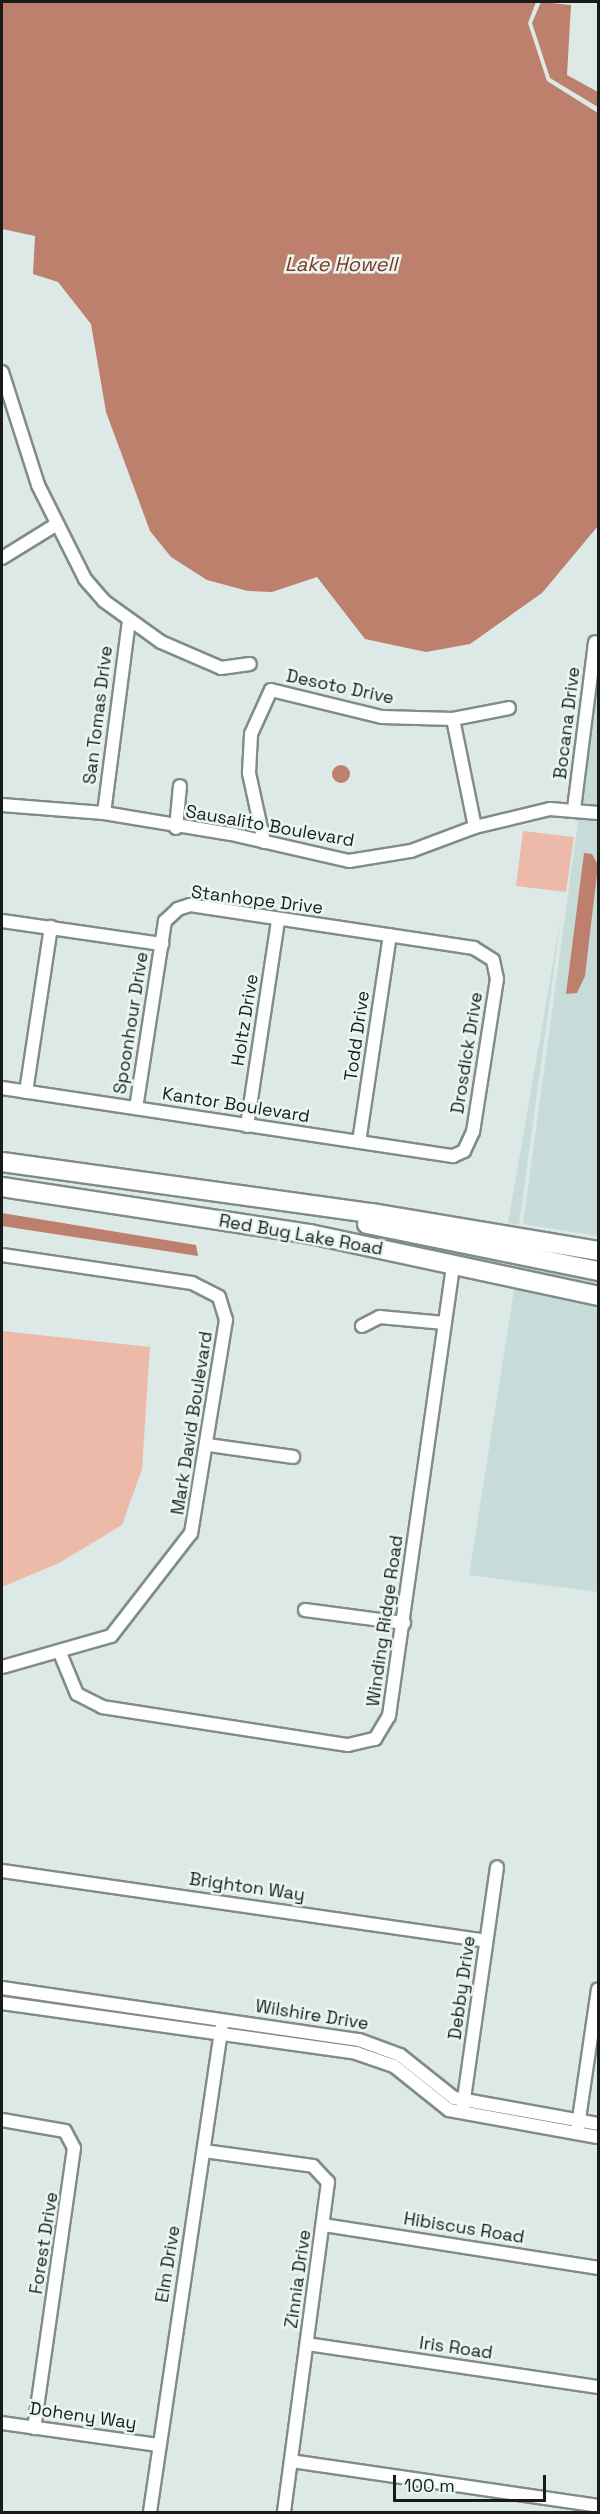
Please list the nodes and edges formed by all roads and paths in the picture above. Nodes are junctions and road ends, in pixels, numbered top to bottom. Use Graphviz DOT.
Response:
graph roads {
  1 [pos="2,372"];
  2 [pos="57,524"];
  3 [pos="2,558"];
  4 [pos="129,621"];
  5 [pos="595,642"];
  6 [pos="250,664"];
  7 [pos="508,708"];
  8 [pos="453,719"];
  9 [pos="180,786"];
  10 [pos="2,805"];
  11 [pos="574,809"];
  12 [pos="104,813"];
  13 [pos="598,813"];
  14 [pos="476,826"];
  15 [pos="176,828"];
  16 [pos="264,842"];
  17 [pos="278,920"];
  18 [pos="2,921"];
  19 [pos="51,927"];
  20 [pos="390,935"];
  21 [pos="162,944"];
  22 [pos="493,960"];
  23 [pos="2,1088"];
  24 [pos="26,1092"];
  25 [pos="136,1108"];
  26 [pos="247,1126"];
  27 [pos="359,1142"];
  28 [pos="464,1151"];
  29 [pos="2,1162"];
  30 [pos="2,1187"];
  31 [pos="186,1190"];
  32 [pos="598,1251"];
  33 [pos="2,1255"];
  34 [pos="453,1264"];
  35 [pos="598,1271"];
  36 [pos="598,1296"];
  37 [pos="444,1323"];
  38 [pos="362,1326"];
  39 [pos="208,1445"];
  40 [pos="293,1457"];
  41 [pos="305,1610"];
  42 [pos="404,1623"];
  43 [pos="60,1653"];
  44 [pos="2,1667"];
  45 [pos="497,1867"];
  46 [pos="2,1871"];
  47 [pos="486,1941"];
  48 [pos="2,1988"];
  49 [pos="598,1989"];
  50 [pos="2,2003"];
  51 [pos="223,2020"];
  52 [pos="221,2034"];
  53 [pos="463,2107"];
  54 [pos="2,2120"];
  55 [pos="579,2121"];
  56 [pos="598,2124"];
  57 [pos="577,2134"];
  58 [pos="598,2137"];
  59 [pos="204,2151"];
  60 [pos="324,2225"];
  61 [pos="598,2268"];
  62 [pos="308,2344"];
  63 [pos="598,2387"];
  64 [pos="2,2423"];
  65 [pos="34,2428"];
  66 [pos="159,2445"];
  67 [pos="291,2461"];
  68 [pos="598,2506"];
  69 [pos="150,2512"];
  70 [pos="284,2512"];
  1 -- 2 [label="street"];
  2 -- 3 [label="street"];
  2 -- 4 [label="street"];
  4 -- 6 [label="street"];
  4 -- 12 [label="street, San Tomas Drive"];
  5 -- 11 [label="street, Bocana Drive"];
  7 -- 8 [label="street, Desoto Drive"];
  8 -- 14 [label="street"];
  8 -- 16 [label="street, Desoto Drive"];
  9 -- 15 [label="street"];
  10 -- 12 [label="street, Sausalito Boulevard"];
  11 -- 13 [label="street, Sausalito Boulevard"];
  11 -- 14 [label="street, Sausalito Boulevard"];
  12 -- 15 [label="street, Sausalito Boulevard"];
  14 -- 16 [label="street, Sausalito Boulevard"];
  15 -- 16 [label="street, Sausalito Boulevard"];
  17 -- 20 [label="street, Stanhope Drive"];
  17 -- 21 [label="street, Stanhope Drive"];
  17 -- 26 [label="street, Holtz Drive"];
  18 -- 19 [label="street"];
  19 -- 21 [label="street"];
  19 -- 24 [label="street"];
  20 -- 22 [label="street, Stanhope Drive"];
  20 -- 27 [label="street, Todd Drive"];
  21 -- 25 [label="street, Spoonhour Drive"];
  22 -- 28 [label="street, Drosdick Drive"];
  23 -- 24 [label="street, Kantor Boulevard"];
  24 -- 25 [label="street, Kantor Boulevard"];
  25 -- 26 [label="street, Kantor Boulevard"];
  26 -- 27 [label="street, Kantor Boulevard"];
  27 -- 28 [label="street, Kantor Boulevard"];
  29 -- 31 [label="main road, Red Bug Lake Road"];
  30 -- 34 [label="main road, Red Bug Lake Road"];
  31 -- 32 [label="main road, Red Bug Lake Road"];
  31 -- 35 [label="main road"];
  33 -- 39 [label="street, Mark David Boulevard"];
  34 -- 36 [label="main road, Red Bug Lake Road"];
  34 -- 37 [label="street, Winding Ridge Road"];
  37 -- 38 [label="street"];
  37 -- 42 [label="street, Winding Ridge Road"];
  39 -- 40 [label="street"];
  39 -- 43 [label="street, Mark David Boulevard"];
  41 -- 42 [label="street"];
  42 -- 43 [label="street, Winding Ridge Road"];
  43 -- 44 [label="street, Mark David Boulevard"];
  45 -- 47 [label="street, Debby Drive"];
  46 -- 47 [label="street, Brighton Way"];
  47 -- 53 [label="street, Debby Drive"];
  48 -- 51 [label="street, Wilshire Drive"];
  49 -- 55 [label="street"];
  50 -- 52 [label="street, Wilshire Drive"];
  51 -- 52 [label="street, Elm Drive"];
  51 -- 53 [label="street, Wilshire Drive"];
  52 -- 53 [label="street, Wilshire Drive"];
  52 -- 59 [label="street, Elm Drive"];
  53 -- 55 [label="street, Wilshire Drive"];
  53 -- 57 [label="street, Wilshire Drive"];
  54 -- 65 [label="street, Forest Drive"];
  55 -- 56 [label="street, Wilshire Drive"];
  55 -- 57 [label="street"];
  57 -- 58 [label="street, Wilshire Drive"];
  59 -- 60 [label="street, Zinnia Drive"];
  59 -- 66 [label="street, Elm Drive"];
  60 -- 61 [label="street, Hibiscus Road"];
  60 -- 62 [label="street, Zinnia Drive"];
  62 -- 63 [label="street, Iris Road"];
  62 -- 67 [label="street, Zinnia Drive"];
  64 -- 65 [label="street, Doheny Way"];
  65 -- 66 [label="street, Doheny Way"];
  66 -- 69 [label="street, Elm Drive"];
  67 -- 68 [label="street"];
  67 -- 70 [label="street, Zinnia Drive"];
}
